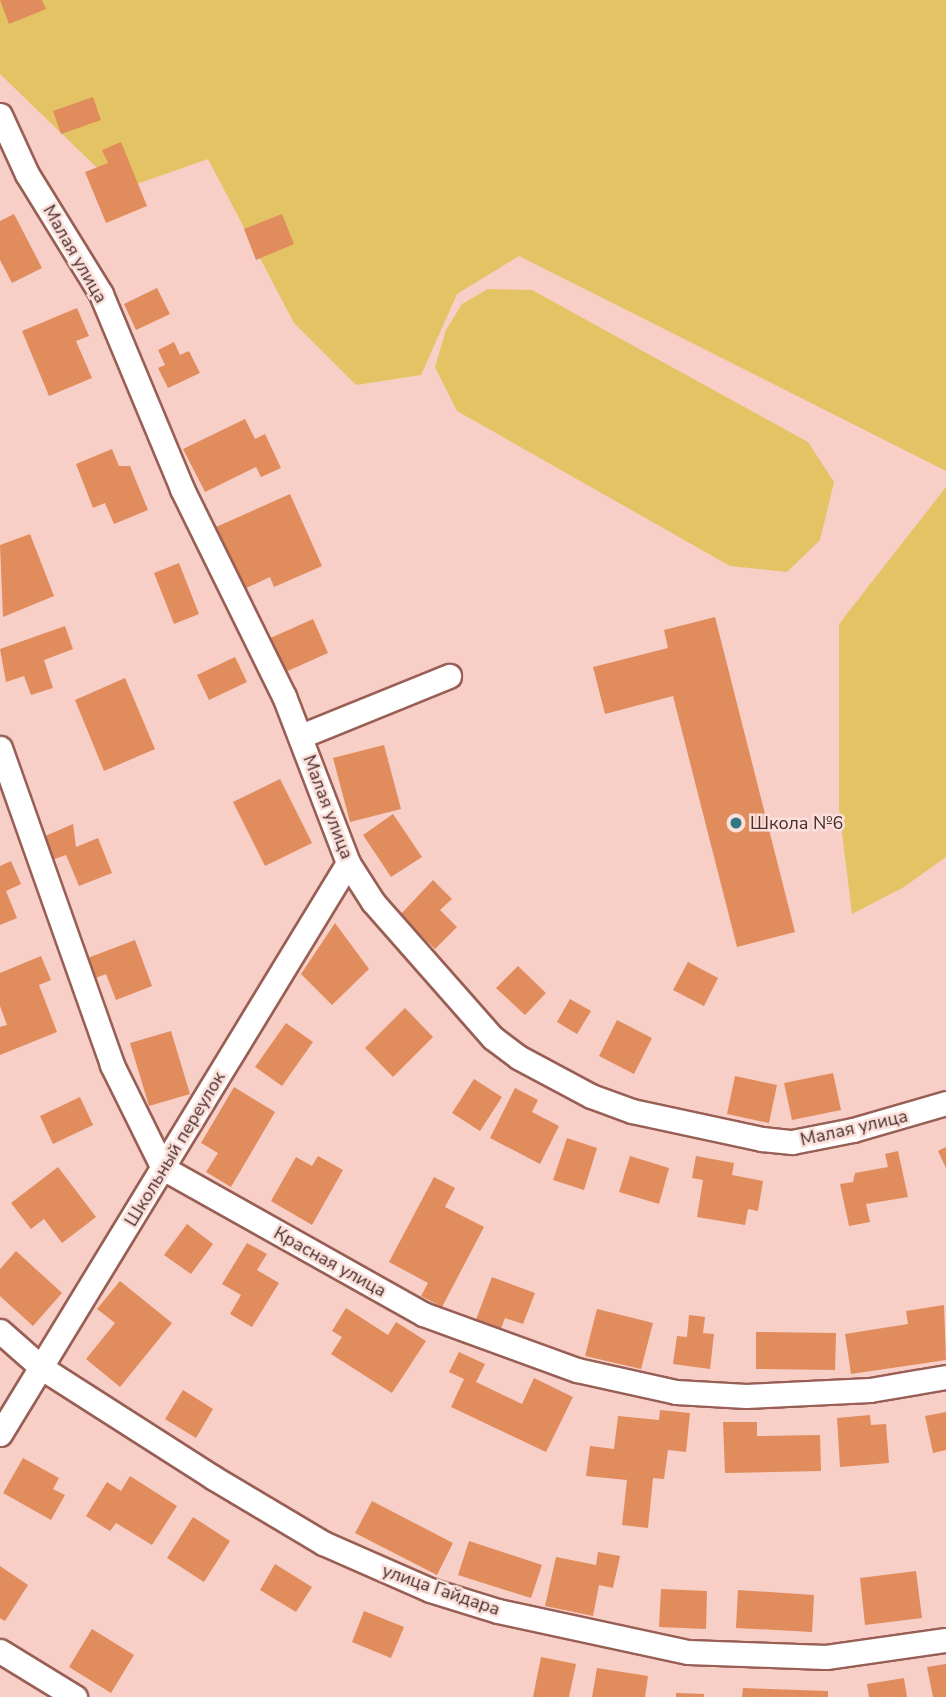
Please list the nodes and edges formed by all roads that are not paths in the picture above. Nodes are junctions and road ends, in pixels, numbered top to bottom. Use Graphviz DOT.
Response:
graph roads {
  1 [pos="0,116"];
  2 [pos="449,676"];
  3 [pos="301,736"];
  4 [pos="0,748"];
  5 [pos="348,863"];
  6 [pos="946,1103"];
  7 [pos="163,1168"];
  8 [pos="0,1331"];
  9 [pos="42,1368"];
  10 [pos="946,1377"];
  11 [pos="0,1434"];
  12 [pos="946,1640"];
  13 [pos="0,1651"];
  14 [pos="75,1697"];
  1 -- 3 [label="street, Малая улица"];
  2 -- 3 [label="street"];
  3 -- 5 [label="street, Малая улица"];
  4 -- 7 [label="street"];
  5 -- 6 [label="street, Малая улица"];
  5 -- 7 [label="street, Школьный переулок"];
  7 -- 9 [label="street, Школьный переулок"];
  7 -- 10 [label="street, Красная улица"];
  8 -- 9 [label="street, улица Гайдара"];
  9 -- 11 [label="street, Школьный переулок"];
  9 -- 12 [label="street, улица Гайдара"];
  13 -- 14 [label="street"];
}
